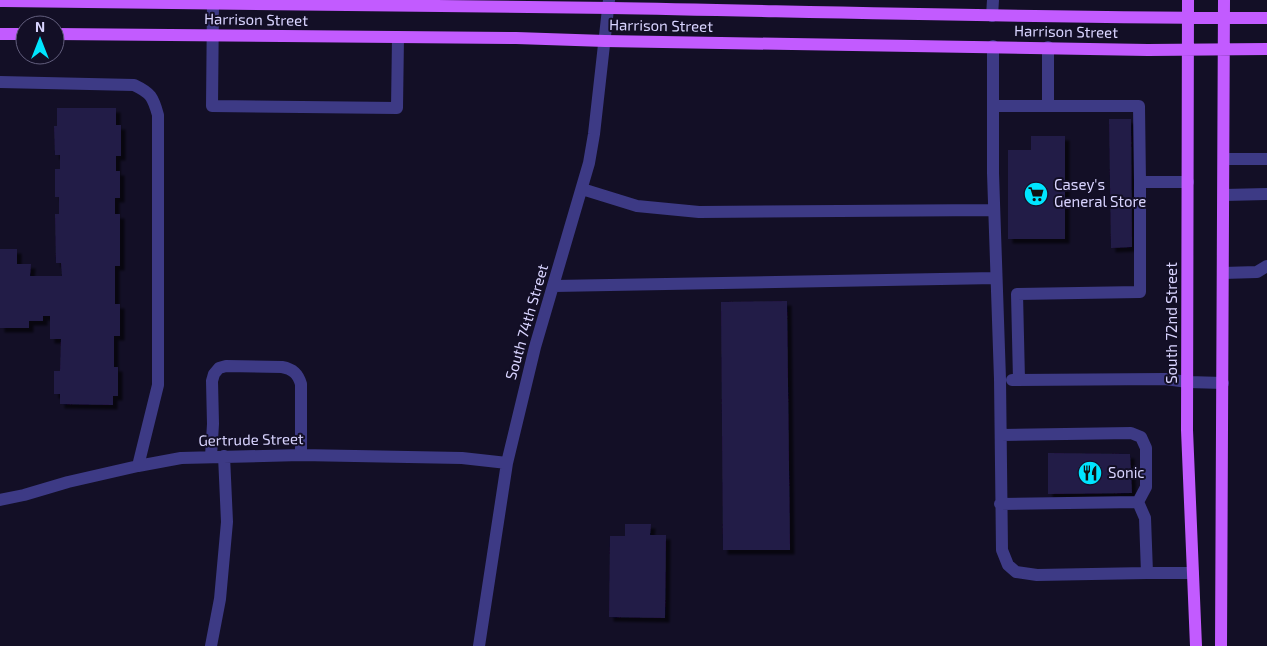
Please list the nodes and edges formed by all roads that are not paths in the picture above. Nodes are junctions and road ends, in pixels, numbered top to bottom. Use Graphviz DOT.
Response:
graph roads {
  1 [pos="993,0"];
  2 [pos="1188,0"];
  3 [pos="1224,0"];
  4 [pos="0,1"];
  5 [pos="213,2"];
  6 [pos="609,4"];
  7 [pos="992,16"];
  8 [pos="1188,18"];
  9 [pos="1224,18"];
  10 [pos="1267,18"];
  11 [pos="0,34"];
  12 [pos="15,34"];
  13 [pos="65,34"];
  14 [pos="212,36"];
  15 [pos="398,38"];
  16 [pos="605,41"];
  17 [pos="993,46"];
  18 [pos="1048,48"];
  19 [pos="1189,49"];
  20 [pos="1224,49"];
  21 [pos="1267,50"];
  22 [pos="0,82"];
  23 [pos="993,106"];
  24 [pos="1048,106"];
  25 [pos="1224,159"];
  26 [pos="1267,159"];
  27 [pos="1140,182"];
  28 [pos="1188,182"];
  29 [pos="582,189"];
  30 [pos="1267,194"];
  31 [pos="1224,195"];
  32 [pos="994,210"];
  33 [pos="1267,266"];
  34 [pos="1224,273"];
  35 [pos="996,278"];
  36 [pos="554,286"];
  37 [pos="1000,379"];
  38 [pos="1019,380"];
  39 [pos="1188,382"];
  40 [pos="1223,383"];
  41 [pos="1001,435"];
  42 [pos="301,454"];
  43 [pos="210,456"];
  44 [pos="224,456"];
  45 [pos="507,463"];
  46 [pos="138,466"];
  47 [pos="0,500"];
  48 [pos="1138,502"];
  49 [pos="1000,504"];
  50 [pos="1147,572"];
  51 [pos="1193,573"];
  52 [pos="211,646"];
  53 [pos="479,646"];
  54 [pos="1196,646"];
  55 [pos="1221,646"];
  1 -- 7 [label="street"];
  2 -- 8 [label="main road, South 72nd Street"];
  3 -- 9 [label="main road"];
  4 -- 5 [label="main road, Harrison Street"];
  5 -- 6 [label="main road, Harrison Street"];
  5 -- 14 [label="street"];
  6 -- 7 [label="main road, Harrison Street"];
  6 -- 16 [label="street, South 74th Street"];
  7 -- 8 [label="main road, Harrison Street"];
  8 -- 9 [label="main road, Harrison Street"];
  8 -- 19 [label="main road, South 72nd Street"];
  9 -- 10 [label="main road, Harrison Street"];
  9 -- 20 [label="main road"];
  11 -- 12 [label="main road"];
  13 -- 14 [label="main road, Harrison Street"];
  14 -- 15 [label="main road, Harrison Street"];
  14 -- 15 [label="street"];
  15 -- 16 [label="main road, Harrison Street"];
  16 -- 17 [label="main road, Harrison Street"];
  16 -- 29 [label="street, South 74th Street"];
  17 -- 18 [label="main road, Harrison Street"];
  17 -- 23 [label="street"];
  18 -- 19 [label="main road, Harrison Street"];
  18 -- 24 [label="street"];
  19 -- 20 [label="main road, Harrison Street"];
  19 -- 28 [label="main road, South 72nd Street"];
  20 -- 21 [label="main road, Harrison Street"];
  20 -- 25 [label="main road"];
  22 -- 46 [label="street"];
  23 -- 24 [label="street"];
  23 -- 32 [label="street"];
  24 -- 27 [label="street"];
  25 -- 26 [label="street"];
  25 -- 31 [label="main road"];
  27 -- 28 [label="street"];
  27 -- 38 [label="street"];
  28 -- 39 [label="main road, South 72nd Street"];
  29 -- 32 [label="street"];
  29 -- 36 [label="street, South 74th Street"];
  30 -- 31 [label="street"];
  31 -- 34 [label="main road"];
  32 -- 35 [label="street"];
  33 -- 34 [label="street"];
  34 -- 40 [label="main road"];
  35 -- 36 [label="street"];
  35 -- 37 [label="street"];
  36 -- 45 [label="street, South 74th Street"];
  37 -- 38 [label="street"];
  37 -- 41 [label="street"];
  38 -- 39 [label="street"];
  39 -- 40 [label="street"];
  39 -- 51 [label="main road, South 72nd Street"];
  40 -- 55 [label="main road"];
  41 -- 48 [label="street"];
  41 -- 49 [label="street"];
  42 -- 43 [label="street"];
  42 -- 44 [label="street, Gertrude Street"];
  42 -- 45 [label="street, Gertrude Street"];
  43 -- 44 [label="street, Gertrude Street"];
  43 -- 46 [label="street, Gertrude Street"];
  44 -- 52 [label="street"];
  45 -- 53 [label="street, South 74th Street"];
  46 -- 47 [label="street, Gertrude Street"];
  48 -- 49 [label="street"];
  48 -- 50 [label="street"];
  49 -- 50 [label="street"];
  50 -- 51 [label="street"];
  51 -- 54 [label="main road, South 72nd Street"];
}
